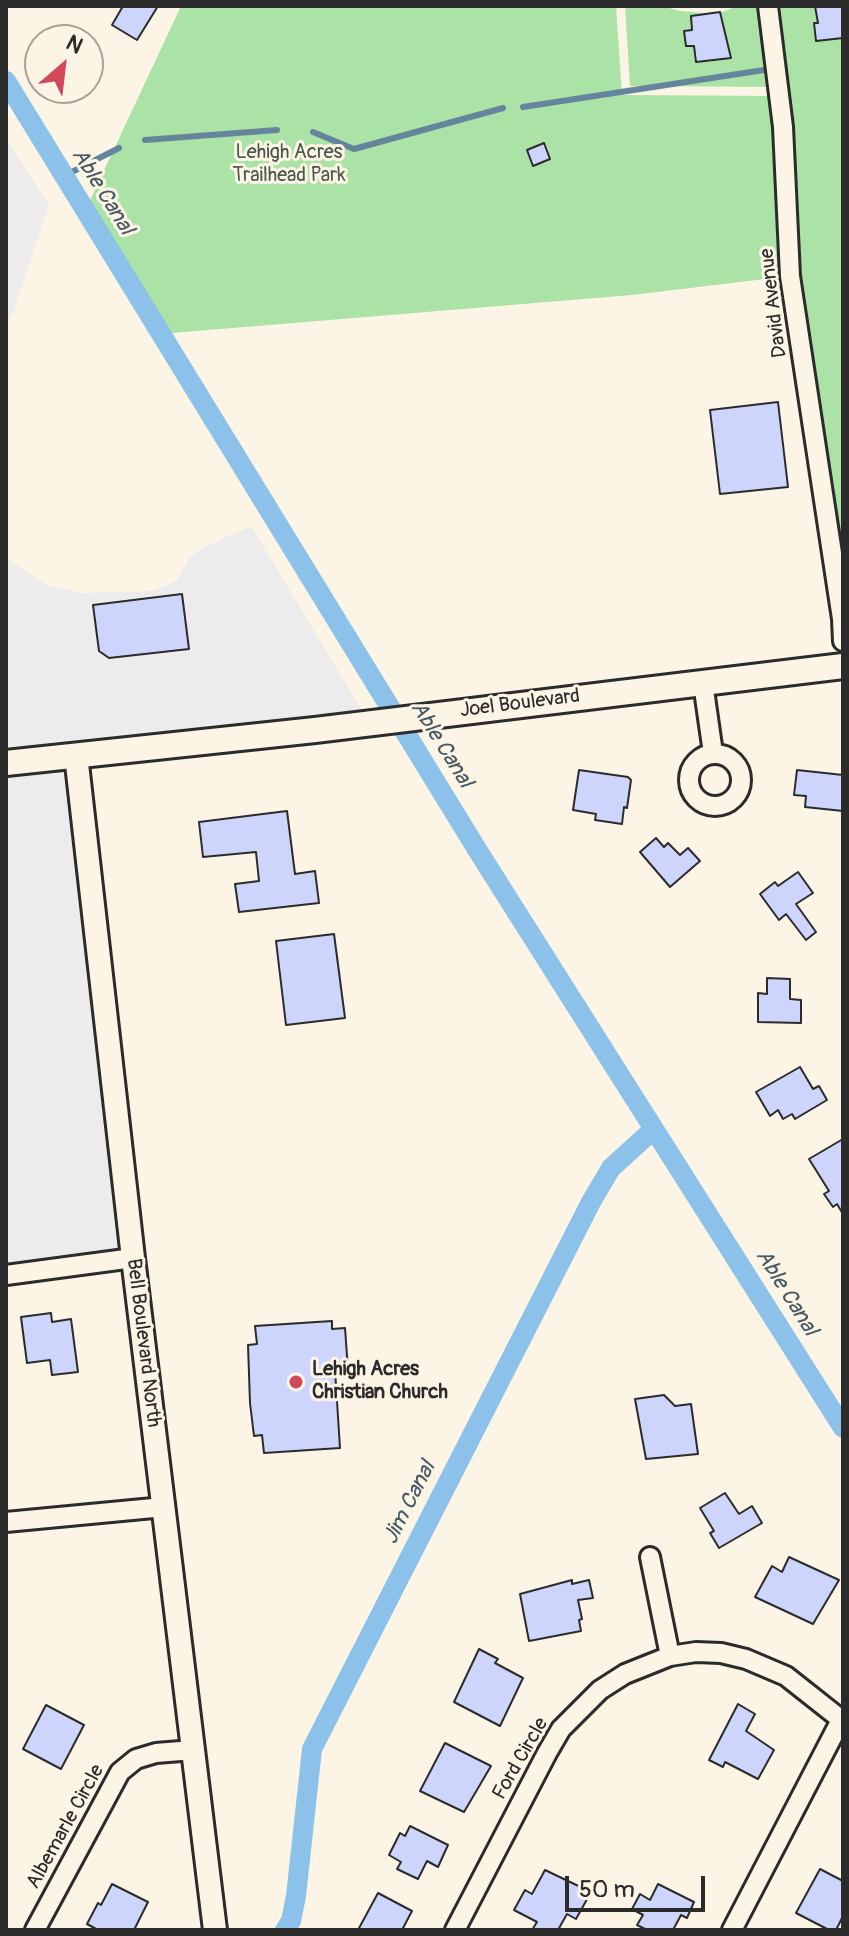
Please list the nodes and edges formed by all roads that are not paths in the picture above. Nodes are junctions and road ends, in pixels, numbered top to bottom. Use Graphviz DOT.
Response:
graph roads {
  1 [pos="768,6"];
  2 [pos="843,641"];
  3 [pos="843,666"];
  4 [pos="703,683"];
  5 [pos="713,753"];
  6 [pos="76,755"];
  7 [pos="6,763"];
  8 [pos="133,1258"];
  9 [pos="6,1275"];
  10 [pos="164,1507"];
  11 [pos="6,1522"];
  12 [pos="650,1557"];
  13 [pos="670,1656"];
  14 [pos="842,1720"];
  15 [pos="193,1750"];
  16 [pos="35,1930"];
  17 [pos="215,1930"];
  18 [pos="455,1930"];
  19 [pos="732,1930"];
  1 -- 2 [label="street, David Avenue"];
  3 -- 4 [label="main road, Joel Boulevard"];
  4 -- 5 [label="street"];
  4 -- 6 [label="main road, Joel Boulevard"];
  6 -- 7 [label="main road, Joel Boulevard"];
  6 -- 8 [label="street, Bell Boulevard North"];
  8 -- 9 [label="street"];
  8 -- 10 [label="street, Bell Boulevard North"];
  10 -- 11 [label="street"];
  10 -- 15 [label="street, Bell Boulevard North"];
  12 -- 13 [label="street"];
  13 -- 14 [label="street, Ford Circle"];
  13 -- 18 [label="street, Ford Circle"];
  14 -- 19 [label="street"];
  15 -- 16 [label="street, Albemarle Circle"];
  15 -- 17 [label="street, Bell Boulevard North"];
}
